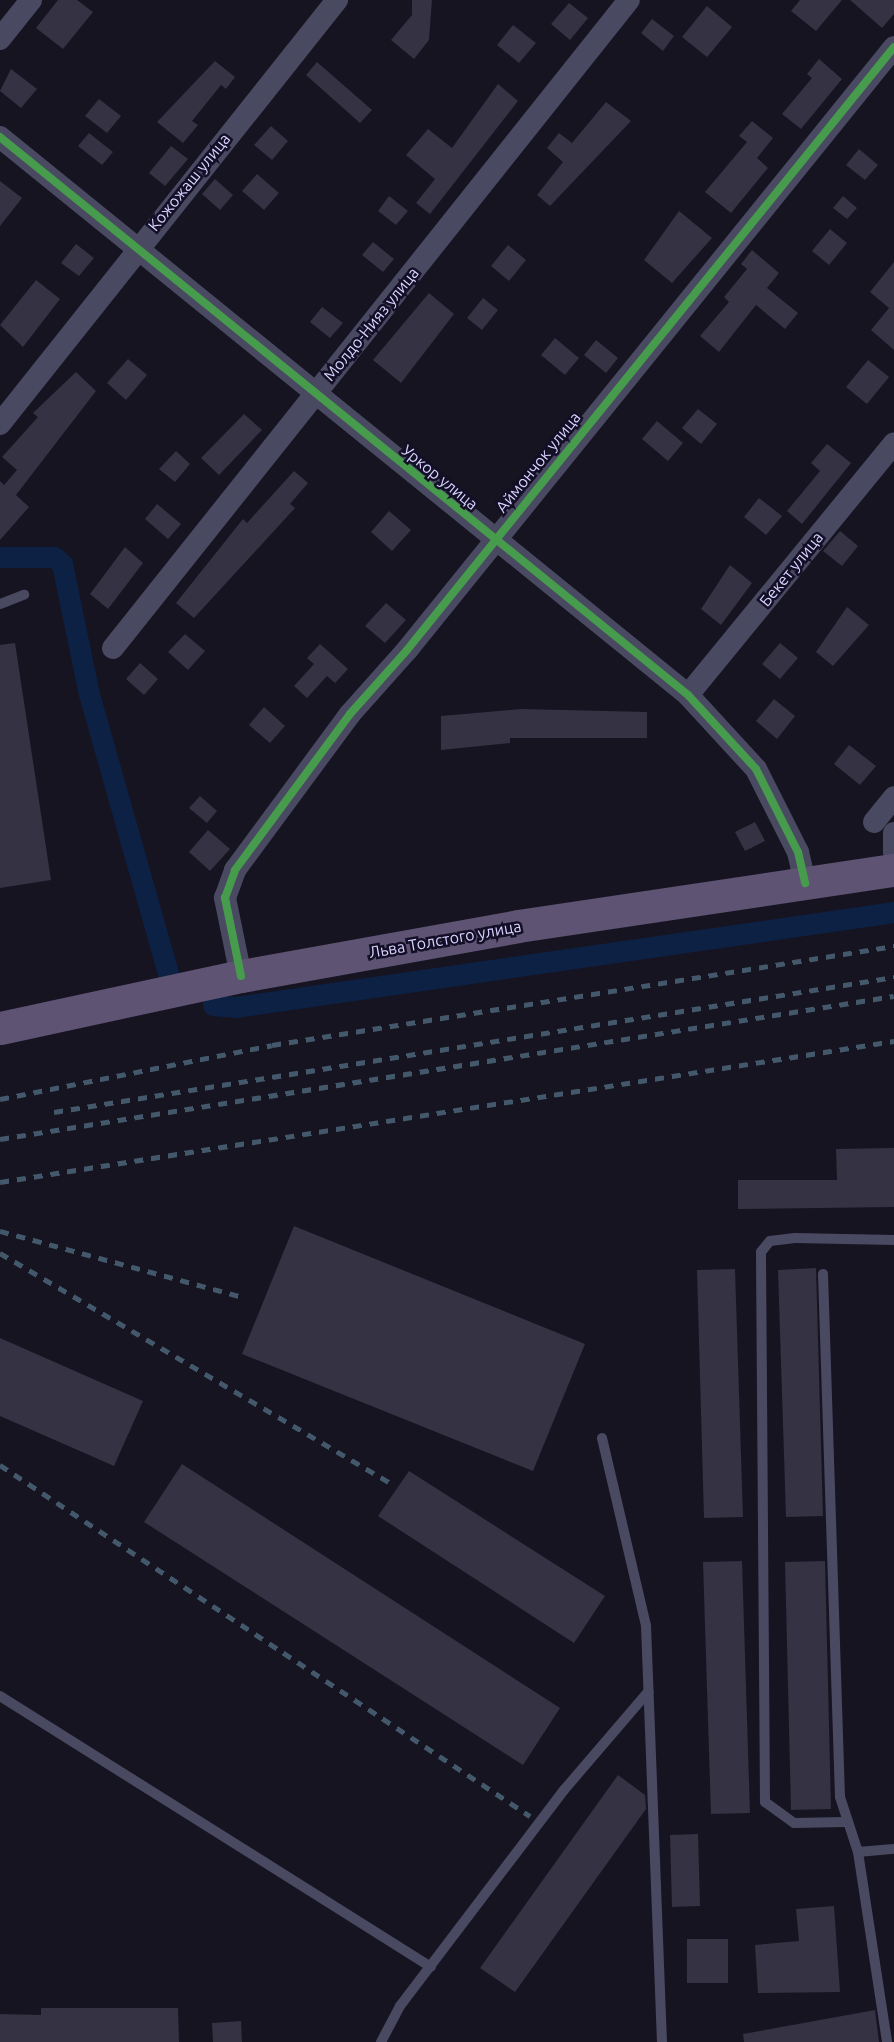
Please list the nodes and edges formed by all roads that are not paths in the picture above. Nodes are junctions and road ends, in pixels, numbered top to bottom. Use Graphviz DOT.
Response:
graph roads {
  1 [pos="31,0"];
  2 [pos="337,0"];
  3 [pos="629,0"];
  4 [pos="0,39"];
  5 [pos="894,47"];
  6 [pos="0,137"];
  7 [pos="134,250"];
  8 [pos="315,395"];
  9 [pos="0,424"];
  10 [pos="894,443"];
  11 [pos="494,538"];
  12 [pos="24,595"];
  13 [pos="0,604"];
  14 [pos="113,648"];
  15 [pos="688,695"];
  16 [pos="894,797"];
  17 [pos="874,822"];
  18 [pos="894,833"];
  19 [pos="894,852"];
  20 [pos="894,870"];
  21 [pos="805,883"];
  22 [pos="241,976"];
  23 [pos="0,1029"];
  24 [pos="894,1240"];
  25 [pos="823,1274"];
  26 [pos="602,1438"];
  27 [pos="649,1691"];
  28 [pos="0,1696"];
  29 [pos="845,1822"];
  30 [pos="894,1849"];
  31 [pos="858,1852"];
  32 [pos="431,1967"];
  33 [pos="381,2042"];
  34 [pos="662,2042"];
  35 [pos="887,2042"];
  1 -- 4 [label="street"];
  2 -- 7 [label="street, Кожожаш улица"];
  3 -- 8 [label="street, Молдо-Нияз улица"];
  5 -- 11 [label="street, Аймончок улица"];
  6 -- 7 [label="street, Уркор улица"];
  7 -- 8 [label="street, Уркор улица"];
  7 -- 9 [label="street, Кожожаш улица"];
  8 -- 11 [label="street, Уркор улица"];
  8 -- 14 [label="street, Молдо-Нияз улица"];
  10 -- 15 [label="street, Бекет улица"];
  11 -- 15 [label="street, Уркор улица"];
  11 -- 22 [label="street, Аймончок улица"];
  12 -- 13 [label="lane"];
  15 -- 21 [label="street, Уркор улица"];
  16 -- 17 [label="street"];
  18 -- 19 [label="street"];
  20 -- 21 [label="main road, Льва Толстого улица"];
  21 -- 22 [label="main road, Льва Толстого улица"];
  22 -- 23 [label="main road, Льва Толстого улица"];
  24 -- 29 [label="lane"];
  25 -- 29 [label="lane"];
  26 -- 27 [label="lane"];
  27 -- 32 [label="lane"];
  27 -- 34 [label="lane"];
  28 -- 32 [label="lane"];
  29 -- 31 [label="lane"];
  30 -- 31 [label="lane"];
  31 -- 35 [label="lane"];
  32 -- 33 [label="lane"];
}
